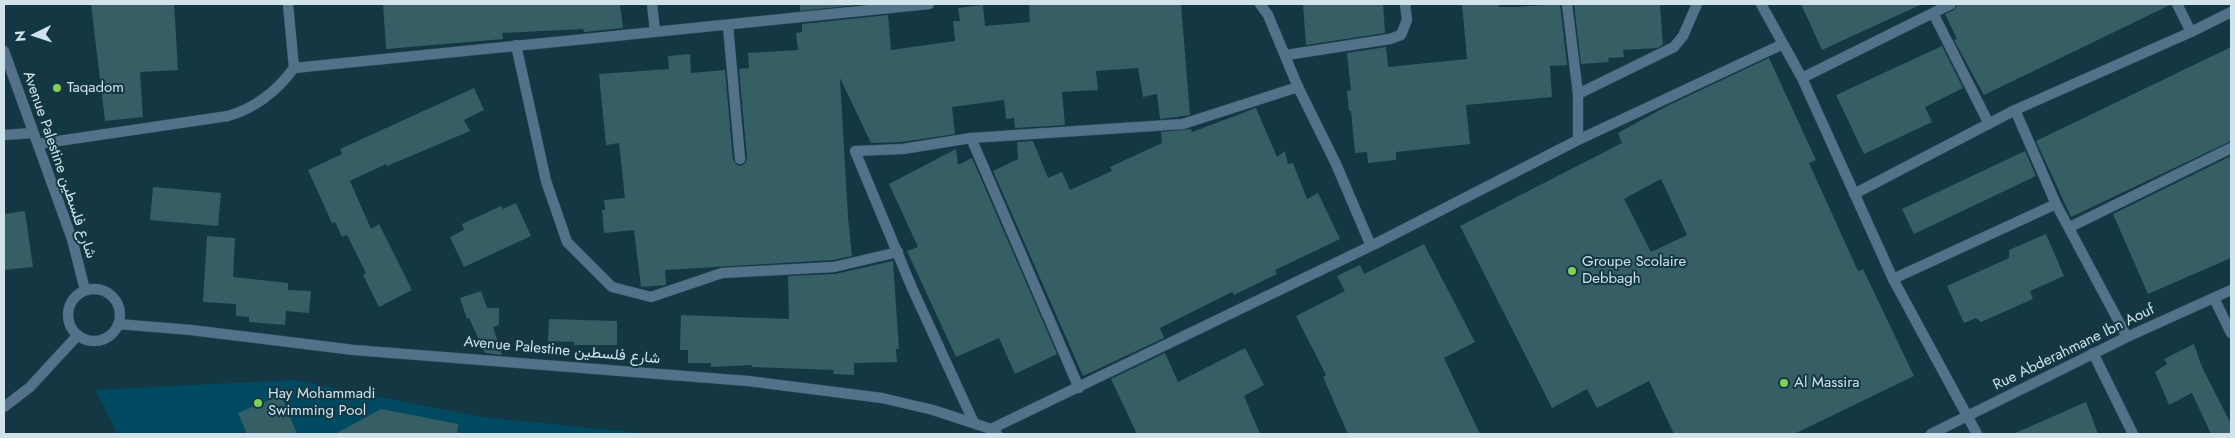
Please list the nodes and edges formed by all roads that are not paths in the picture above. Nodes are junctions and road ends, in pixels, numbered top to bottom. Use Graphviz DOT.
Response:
graph roads {
  1 [pos="288,4"];
  2 [pos="652,4"];
  3 [pos="929,4"];
  4 [pos="1260,4"];
  5 [pos="1404,4"];
  6 [pos="1567,4"];
  7 [pos="1697,4"];
  8 [pos="1761,4"];
  9 [pos="1950,4"];
  10 [pos="2177,4"];
  11 [pos="2231,12"];
  12 [pos="1933,13"];
  13 [pos="728,26"];
  14 [pos="655,31"];
  15 [pos="2191,32"];
  16 [pos="1783,44"];
  17 [pos="516,45"];
  18 [pos="4,51"];
  19 [pos="1286,55"];
  20 [pos="294,68"];
  21 [pos="1802,78"];
  22 [pos="1298,87"];
  23 [pos="1578,94"];
  24 [pos="2015,110"];
  25 [pos="1989,124"];
  26 [pos="33,133"];
  27 [pos="4,135"];
  28 [pos="971,138"];
  29 [pos="1578,140"];
  30 [pos="38,144"];
  31 [pos="2231,148"];
  32 [pos="740,159"];
  33 [pos="1854,194"];
  34 [pos="2056,204"];
  35 [pos="2070,227"];
  36 [pos="1371,246"];
  37 [pos="898,252"];
  38 [pos="1893,279"];
  39 [pos="85,290"];
  40 [pos="2231,290"];
  41 [pos="2214,298"];
  42 [pos="118,324"];
  43 [pos="2231,333"];
  44 [pos="78,336"];
  45 [pos="2127,337"];
  46 [pos="2093,353"];
  47 [pos="1078,388"];
  48 [pos="4,407"];
  49 [pos="1968,417"];
  50 [pos="974,423"];
  51 [pos="994,432"];
  52 [pos="1930,434"];
  53 [pos="1977,434"];
  54 [pos="2133,434"];
  1 -- 20 [label="street"];
  2 -- 14 [label="street"];
  3 -- 13 [label="street"];
  4 -- 19 [label="street"];
  5 -- 19 [label="street"];
  6 -- 23 [label="street"];
  7 -- 23 [label="street"];
  8 -- 16 [label="street"];
  9 -- 12 [label="street"];
  10 -- 15 [label="street"];
  11 -- 15 [label="street"];
  12 -- 21 [label="street"];
  12 -- 25 [label="street"];
  13 -- 14 [label="street"];
  13 -- 32 [label="street"];
  14 -- 17 [label="street"];
  15 -- 24 [label="street"];
  16 -- 21 [label="street"];
  16 -- 29 [label="street"];
  17 -- 20 [label="street"];
  17 -- 37 [label="street"];
  18 -- 26 [label="street, Avenue Palestine شارع فلسطين"];
  19 -- 22 [label="street"];
  20 -- 30 [label="street"];
  21 -- 33 [label="street"];
  22 -- 28 [label="street"];
  22 -- 36 [label="street"];
  23 -- 29 [label="street"];
  24 -- 25 [label="street"];
  24 -- 34 [label="street"];
  25 -- 33 [label="street"];
  26 -- 27 [label="street"];
  26 -- 30 [label="street, Avenue Palestine شارع فلسطين"];
  28 -- 37 [label="street"];
  28 -- 47 [label="street"];
  29 -- 36 [label="street"];
  30 -- 39 [label="street, Avenue Palestine شارع فلسطين"];
  31 -- 35 [label="street"];
  33 -- 38 [label="street"];
  34 -- 35 [label="street"];
  34 -- 38 [label="street"];
  35 -- 45 [label="street"];
  36 -- 47 [label="street"];
  37 -- 50 [label="street"];
  38 -- 49 [label="street"];
  39 -- 42 [label="street"];
  39 -- 44 [label="street"];
  40 -- 41 [label="street, Rue Abderahmane Ibn Aouf"];
  41 -- 43 [label="street"];
  41 -- 45 [label="street, Rue Abderahmane Ibn Aouf"];
  42 -- 44 [label="street"];
  42 -- 50 [label="street, Avenue Palestine شارع فلسطين"];
  44 -- 48 [label="street"];
  45 -- 46 [label="street, Rue Abderahmane Ibn Aouf"];
  46 -- 49 [label="street, Rue Abderahmane Ibn Aouf"];
  46 -- 54 [label="street"];
  47 -- 51 [label="street"];
  49 -- 52 [label="street, Rue Abderahmane Ibn Aouf"];
  49 -- 53 [label="street"];
  50 -- 51 [label="street, Avenue Palestine شارع فلسطين"];
}
